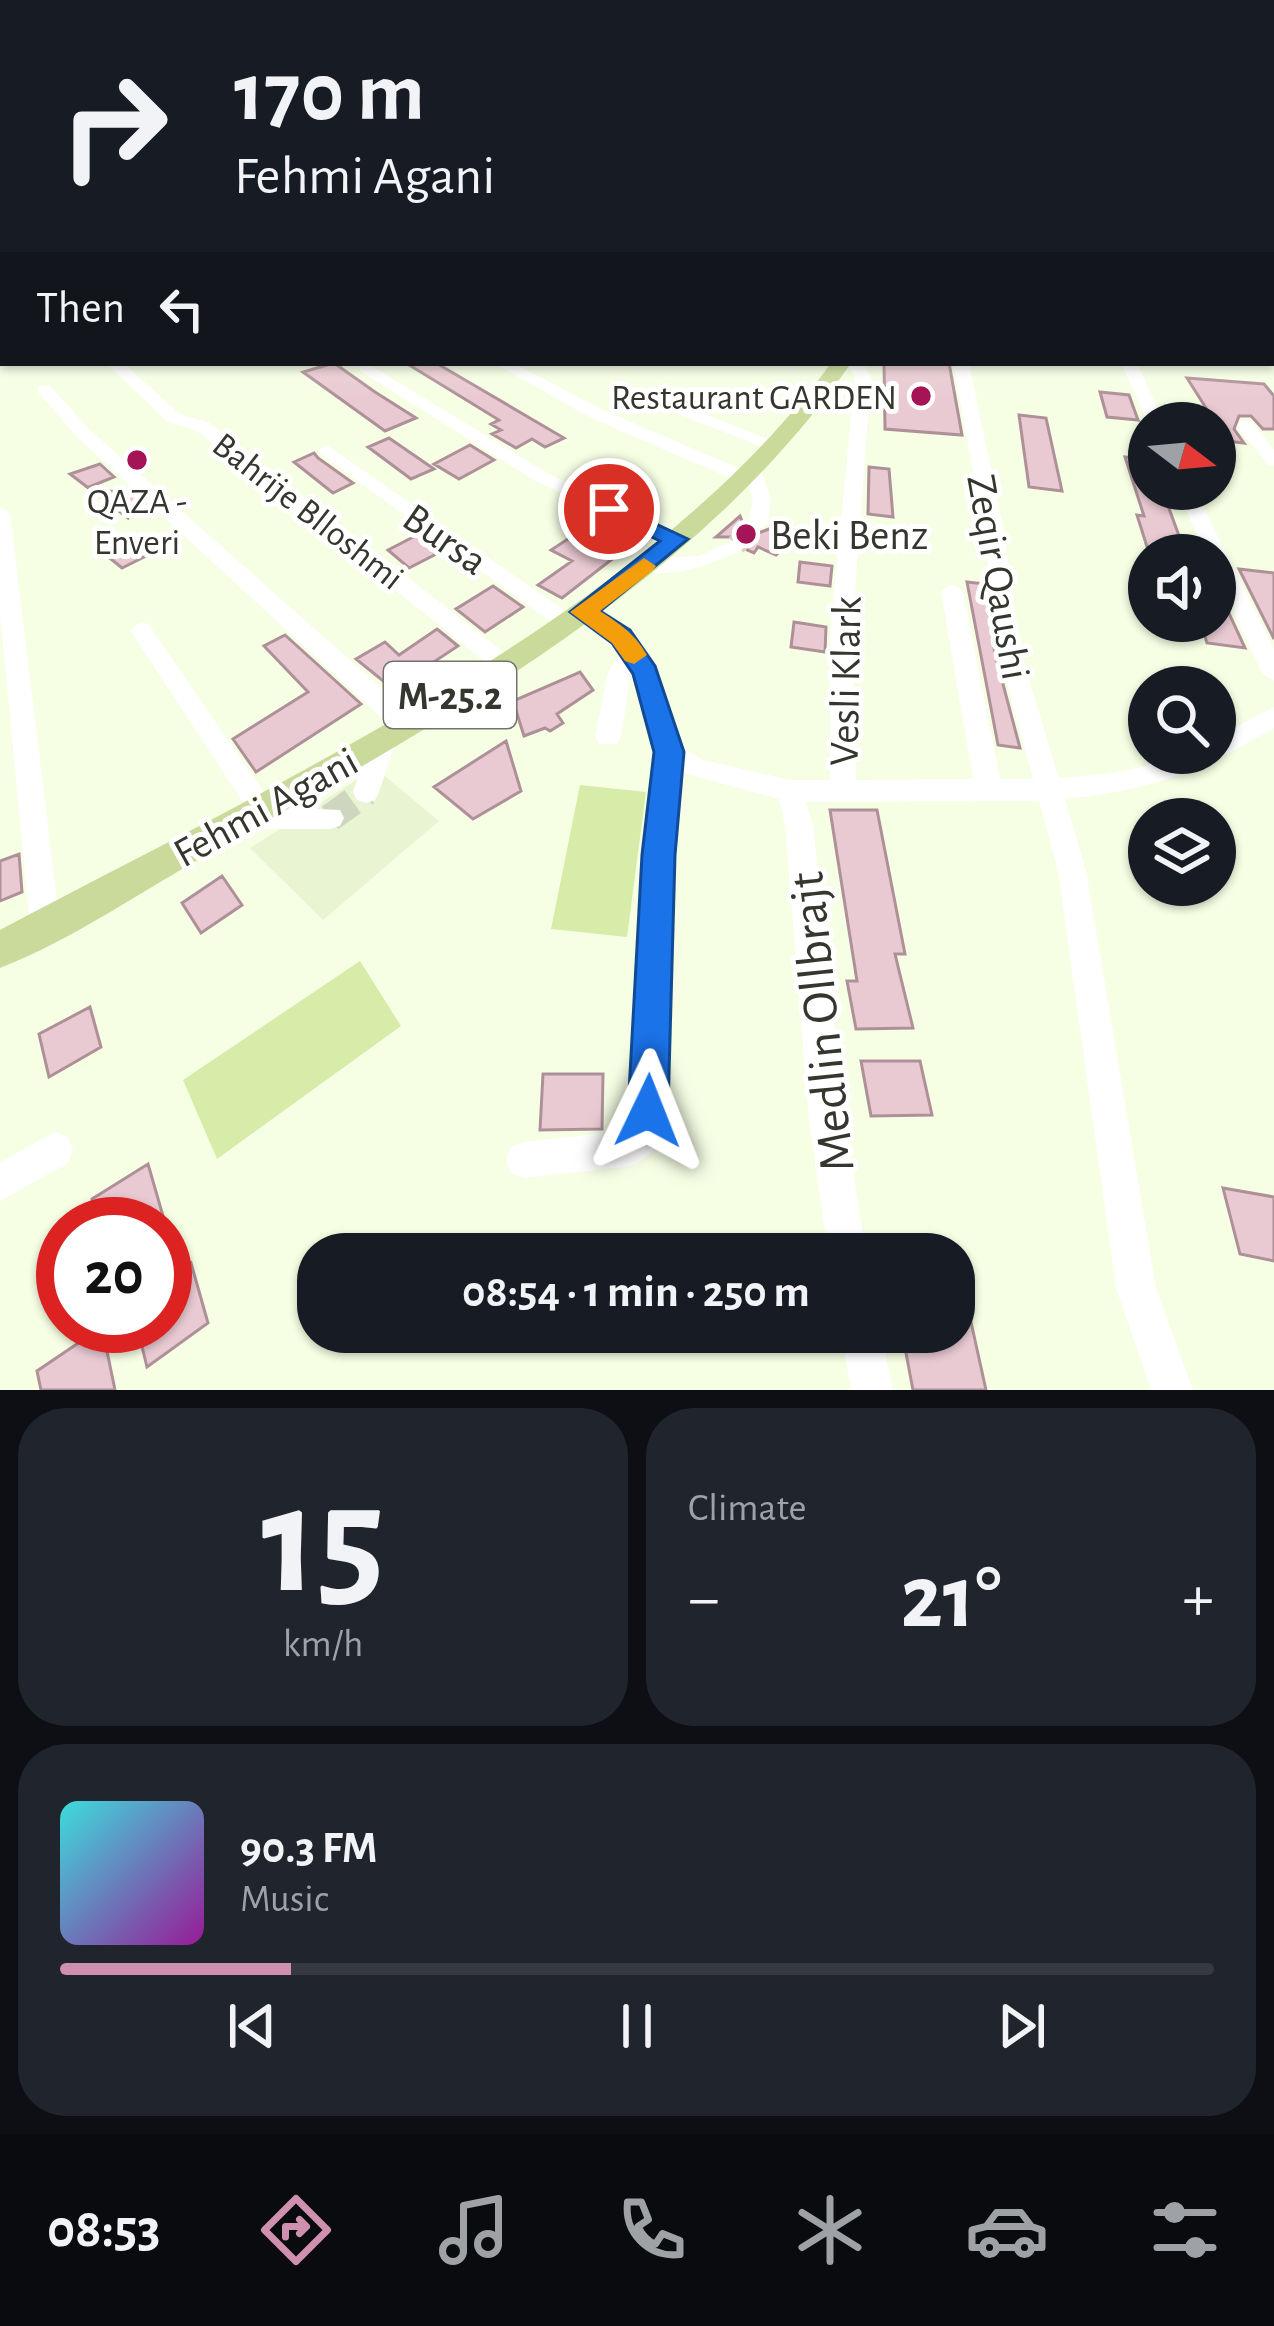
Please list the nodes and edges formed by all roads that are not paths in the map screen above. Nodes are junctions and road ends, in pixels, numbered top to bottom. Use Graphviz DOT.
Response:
graph roads {
  1 [pos="117,366"];
  2 [pos="508,366"];
  3 [pos="838,366"];
  4 [pos="857,366"];
  5 [pos="962,366"];
  6 [pos="1130,366"];
  7 [pos="365,368"];
  8 [pos="44,389"];
  9 [pos="1147,402"];
  10 [pos="666,404"];
  11 [pos="1245,425"];
  12 [pos="327,450"];
  13 [pos="1274,461"];
  14 [pos="757,463"];
  15 [pos="1195,510"];
  16 [pos="0,513"];
  17 [pos="758,524"];
  18 [pos="676,539"];
  19 [pos="736,545"];
  20 [pos="644,566"];
  21 [pos="952,590"];
  22 [pos="575,617"];
  23 [pos="141,630"];
  24 [pos="633,652"];
  25 [pos="502,663"];
  26 [pos="1274,673"];
  27 [pos="1270,728"];
  28 [pos="394,732"];
  29 [pos="608,736"];
  30 [pos="1236,742"];
  31 [pos="669,752"];
  32 [pos="1158,774"];
  33 [pos="843,787"];
  34 [pos="988,788"];
  35 [pos="1045,790"];
  36 [pos="790,791"];
  37 [pos="366,792"];
  38 [pos="255,814"];
  39 [pos="330,818"];
  40 [pos="45,926"];
  41 [pos="0,950"];
  42 [pos="55,1150"];
  43 [pos="524,1160"];
  44 [pos="0,1183"];
  45 [pos="844,1233"];
  46 [pos="865,1353"];
  47 [pos="872,1390"];
  48 [pos="1172,1390"];
  1 -- 25 [label="street, Bahrije Blloshmi"];
  2 -- 14 [label="street"];
  3 -- 14 [label="main road, Fehmi Agani / M-25.2"];
  4 -- 33 [label="street, Vesli Klark"];
  5 -- 35 [label="street, Zeqir Qaushi"];
  6 -- 9 [label="street"];
  7 -- 18 [label="street"];
  8 -- 28 [label="street"];
  10 -- 14 [label="street"];
  11 -- 13 [label="street"];
  12 -- 22 [label="street, Bursa"];
  14 -- 17 [label="street"];
  14 -- 18 [label="main road, Fehmi Agani / M-25.2"];
  15 -- 26 [label="street"];
  16 -- 40 [label="street"];
  18 -- 20 [label="main road, Fehmi Agani / M-25.2"];
  19 -- 20 [label="street"];
  20 -- 22 [label="main road, Fehmi Agani / M-25.2"];
  21 -- 34 [label="street"];
  22 -- 24 [label="street, Bursa"];
  22 -- 25 [label="main road, Fehmi Agani / M-25.2"];
  23 -- 38 [label="street"];
  24 -- 29 [label="street"];
  24 -- 31 [label="street"];
  25 -- 28 [label="main road, Fehmi Agani / M-25.2"];
  27 -- 30 [label="street"];
  28 -- 37 [label="street"];
  28 -- 38 [label="main road, Fehmi Agani / M-25.2"];
  31 -- 36 [label="street"];
  31 -- 43 [label="street"];
  32 -- 35 [label="street"];
  33 -- 34 [label="street"];
  33 -- 36 [label="street"];
  34 -- 35 [label="street"];
  35 -- 48 [label="street, Zeqir Qaushi"];
  36 -- 45 [label="street, Medlin Ollbrajt"];
  38 -- 39 [label="street"];
  38 -- 40 [label="main road, Fehmi Agani / M-25.2"];
  40 -- 41 [label="main road, Fehmi Agani / M-25.2"];
  42 -- 44 [label="street"];
  46 -- 47 [label="street"];
}
